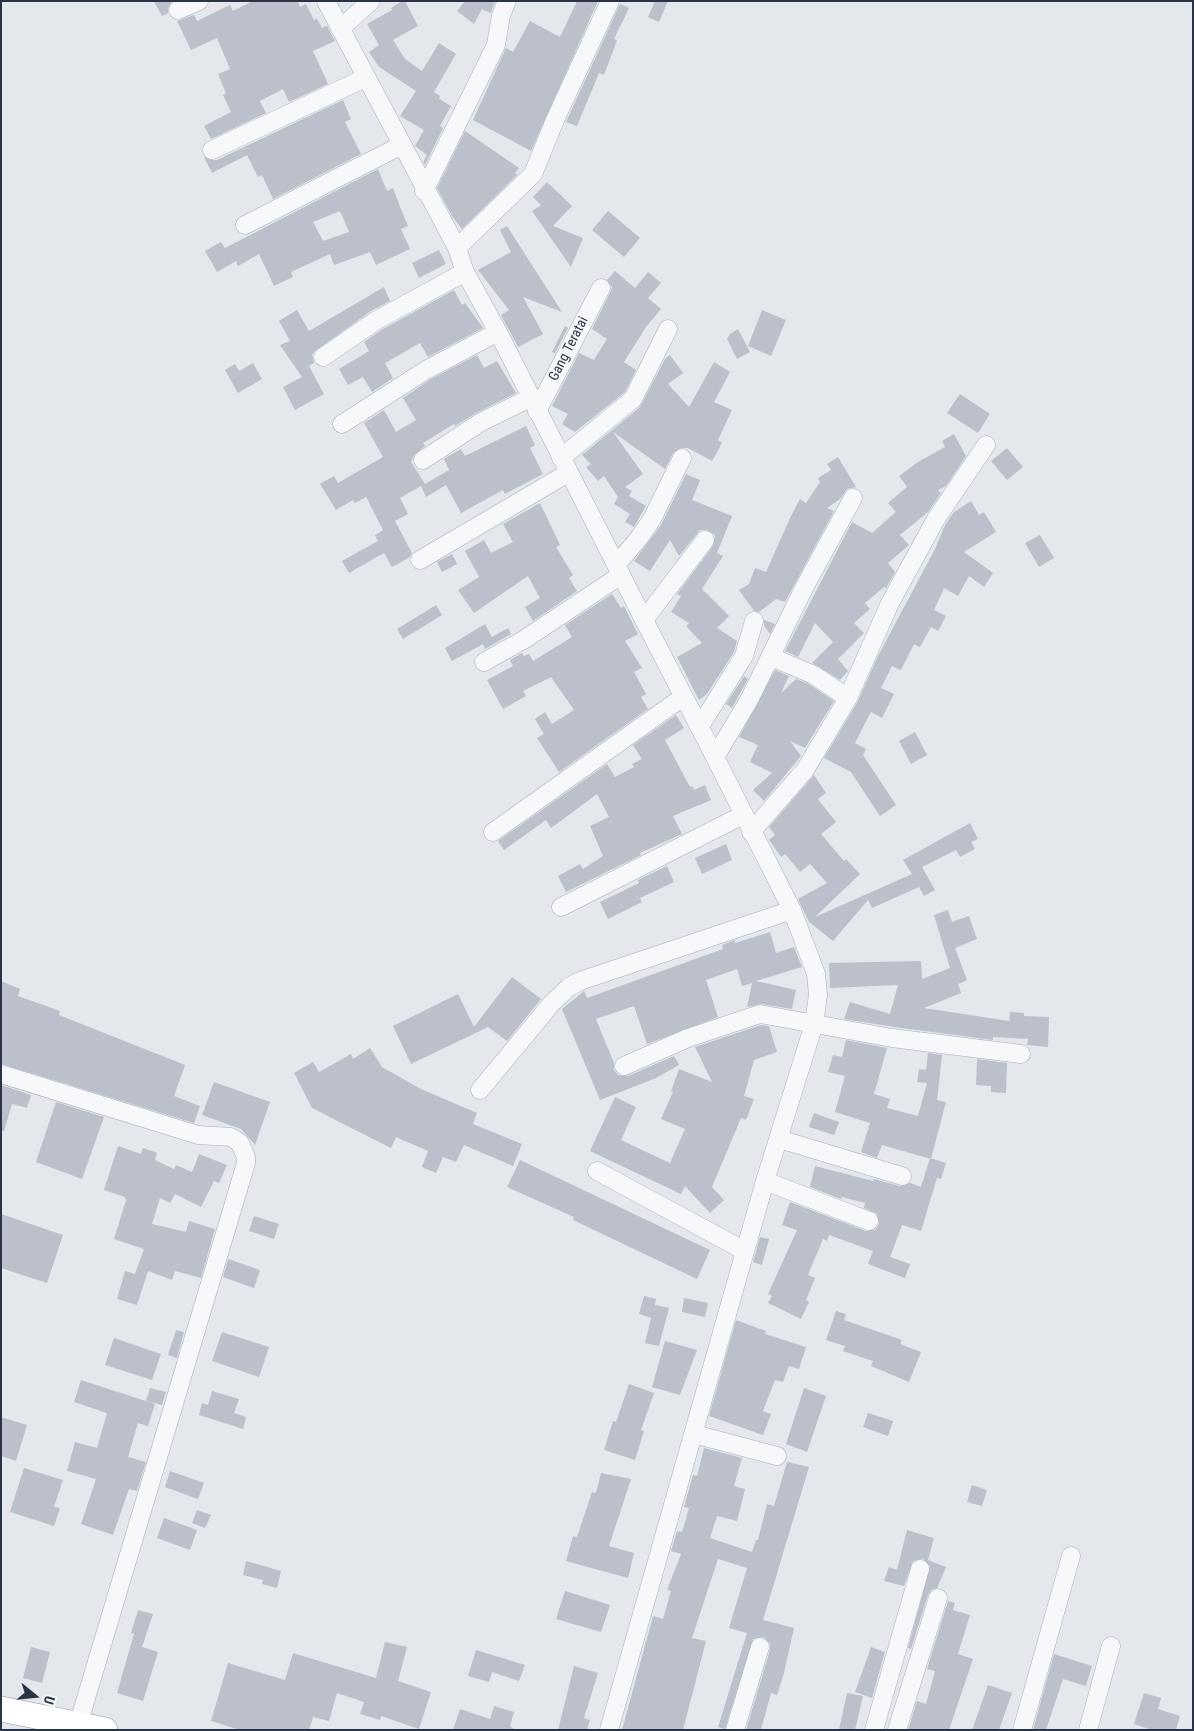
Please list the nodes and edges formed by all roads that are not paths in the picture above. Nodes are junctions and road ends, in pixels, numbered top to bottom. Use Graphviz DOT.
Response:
graph roads {
  1 [pos="200,1"];
  2 [pos="326,1"];
  3 [pos="371,1"];
  4 [pos="507,1"];
  5 [pos="610,1"];
  6 [pos="178,10"];
  7 [pos="340,29"];
  8 [pos="365,78"];
  9 [pos="402,145"];
  10 [pos="212,150"];
  11 [pos="424,191"];
  12 [pos="246,225"];
  13 [pos="456,248"];
  14 [pos="465,272"];
  15 [pos="601,288"];
  16 [pos="668,329"];
  17 [pos="498,332"];
  18 [pos="323,357"];
  19 [pos="534,404"];
  20 [pos="342,424"];
  21 [pos="986,446"];
  22 [pos="682,458"];
  23 [pos="423,460"];
  24 [pos="565,465"];
  25 [pos="853,498"];
  26 [pos="705,540"];
  27 [pos="420,560"];
  28 [pos="619,570"];
  29 [pos="644,620"];
  30 [pos="754,621"];
  31 [pos="771,657"];
  32 [pos="484,662"];
  33 [pos="683,697"];
  34 [pos="848,698"];
  35 [pos="700,726"];
  36 [pos="715,756"];
  37 [pos="743,815"];
  38 [pos="493,832"];
  39 [pos="751,832"];
  40 [pos="561,907"];
  41 [pos="792,910"];
  42 [pos="814,1024"];
  43 [pos="1021,1054"];
  44 [pos="624,1066"];
  45 [pos="1,1074"];
  46 [pos="480,1090"];
  47 [pos="779,1139"];
  48 [pos="597,1171"];
  49 [pos="902,1176"];
  50 [pos="765,1181"];
  51 [pos="870,1221"];
  52 [pos="745,1251"];
  53 [pos="694,1434"];
  54 [pos="777,1456"];
  55 [pos="1072,1556"];
  56 [pos="920,1569"];
  57 [pos="938,1598"];
  58 [pos="1111,1646"];
  59 [pos="760,1647"];
  60 [pos="1,1709"];
  61 [pos="92,1728"];
  62 [pos="609,1730"];
  63 [pos="735,1730"];
  64 [pos="874,1730"];
  65 [pos="897,1730"];
  66 [pos="1022,1730"];
  67 [pos="1088,1730"];
  1 -- 6 [label="street"];
  2 -- 7 [label="street"];
  3 -- 7 [label="street"];
  4 -- 11 [label="street"];
  5 -- 13 [label="street"];
  7 -- 8 [label="street"];
  8 -- 9 [label="street"];
  8 -- 10 [label="street"];
  9 -- 11 [label="street"];
  9 -- 12 [label="street"];
  11 -- 13 [label="street"];
  13 -- 14 [label="street"];
  14 -- 17 [label="street"];
  14 -- 18 [label="street"];
  15 -- 19 [label="street, Gang Teratai"];
  16 -- 24 [label="street"];
  17 -- 19 [label="street"];
  17 -- 20 [label="street"];
  19 -- 23 [label="street"];
  19 -- 24 [label="street"];
  21 -- 34 [label="street"];
  22 -- 28 [label="street"];
  24 -- 27 [label="street"];
  24 -- 28 [label="street"];
  25 -- 31 [label="street"];
  26 -- 29 [label="street"];
  28 -- 29 [label="street"];
  28 -- 32 [label="street"];
  29 -- 33 [label="street"];
  30 -- 35 [label="street"];
  31 -- 34 [label="street"];
  31 -- 36 [label="street"];
  33 -- 35 [label="street"];
  33 -- 38 [label="street"];
  34 -- 39 [label="street"];
  35 -- 36 [label="street"];
  36 -- 37 [label="street"];
  37 -- 39 [label="street"];
  37 -- 40 [label="street"];
  39 -- 41 [label="street"];
  41 -- 42 [label="street"];
  41 -- 46 [label="street"];
  42 -- 43 [label="street"];
  42 -- 44 [label="street"];
  42 -- 47 [label="street"];
  45 -- 61 [label="street"];
  47 -- 49 [label="street"];
  47 -- 50 [label="street"];
  48 -- 52 [label="street"];
  50 -- 51 [label="street"];
  50 -- 52 [label="street"];
  52 -- 53 [label="street"];
  53 -- 54 [label="street"];
  53 -- 62 [label="street"];
  55 -- 66 [label="street"];
  56 -- 64 [label="street"];
  57 -- 65 [label="street"];
  58 -- 67 [label="street"];
  59 -- 63 [label="street"];
  60 -- 61 [label="highway"];
}
